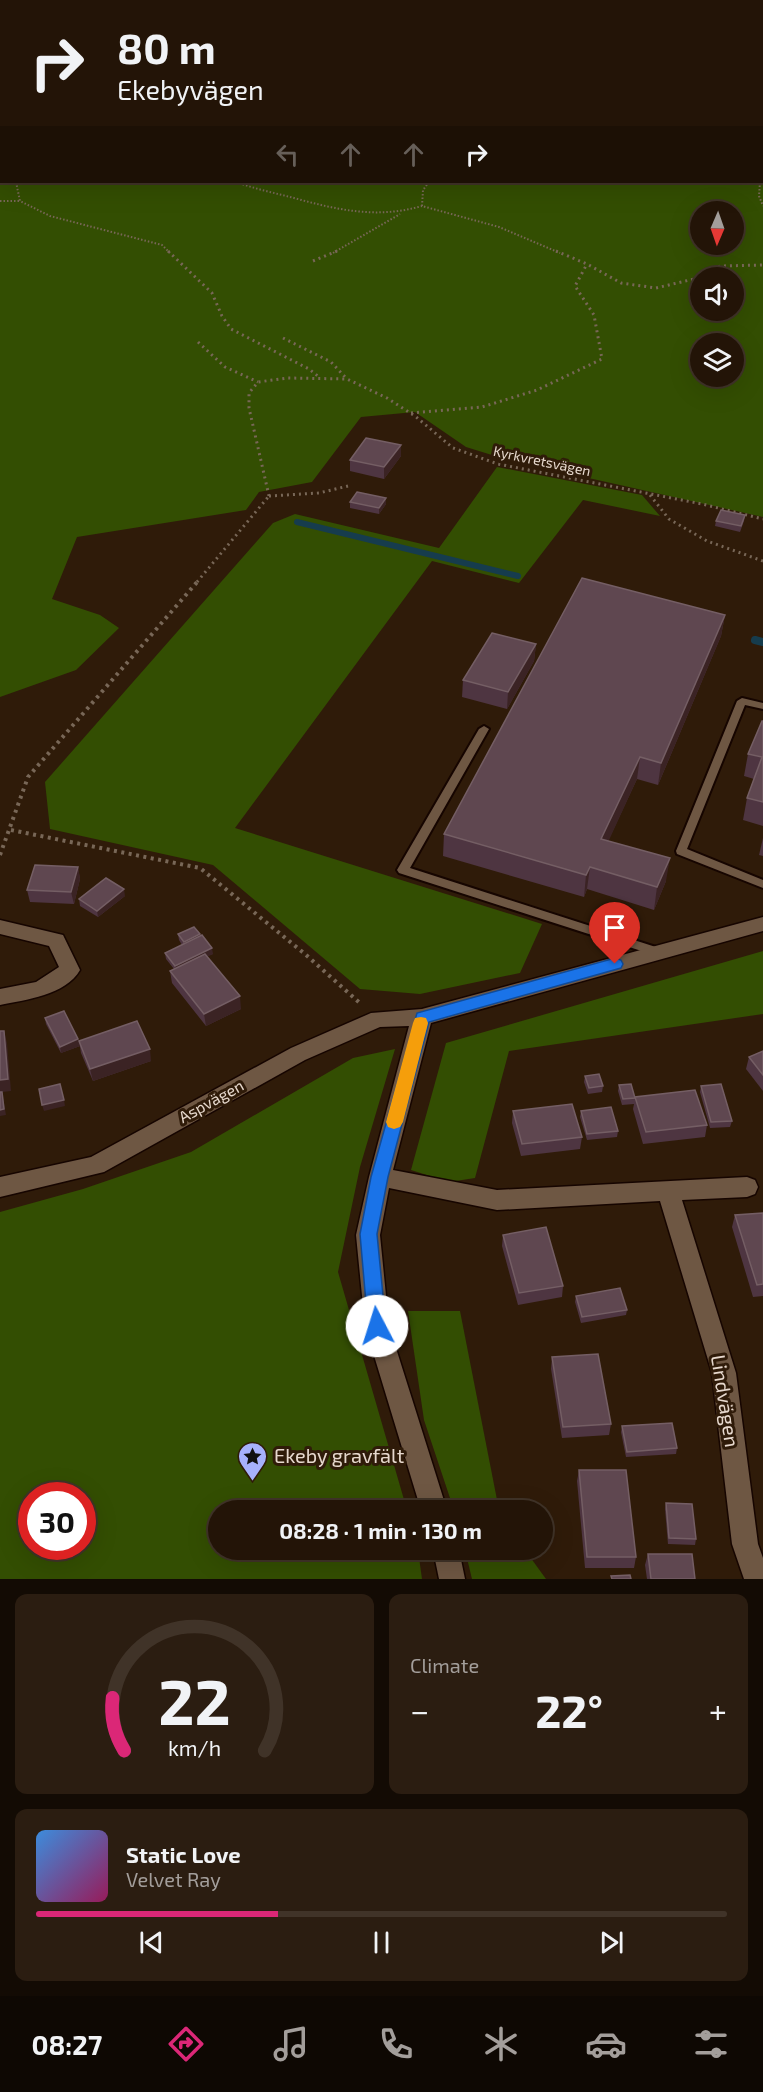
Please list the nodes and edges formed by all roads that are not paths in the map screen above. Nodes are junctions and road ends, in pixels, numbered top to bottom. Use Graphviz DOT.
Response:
graph roads {
  1 [pos="763,706"];
  2 [pos="484,729"];
  3 [pos="763,884"];
  4 [pos="763,924"];
  5 [pos="0,927"];
  6 [pos="658,952"];
  7 [pos="0,997"];
  8 [pos="422,1017"];
  9 [pos="380,1177"];
  10 [pos="0,1187"];
  11 [pos="747,1187"];
  12 [pos="668,1192"];
  13 [pos="431,1500"];
  14 [pos="448,1560"];
  15 [pos="452,1579"];
  16 [pos="757,1579"];
  1 -- 3 [label="lane"];
  2 -- 6 [label="lane"];
  4 -- 6 [label="street, Aspvägen"];
  5 -- 7 [label="street"];
  6 -- 8 [label="street, Aspvägen"];
  8 -- 9 [label="street"];
  8 -- 10 [label="street, Aspvägen"];
  9 -- 12 [label="street"];
  9 -- 13 [label="street"];
  11 -- 12 [label="street"];
  12 -- 16 [label="street, Lindvägen"];
  14 -- 15 [label="street"];
}
